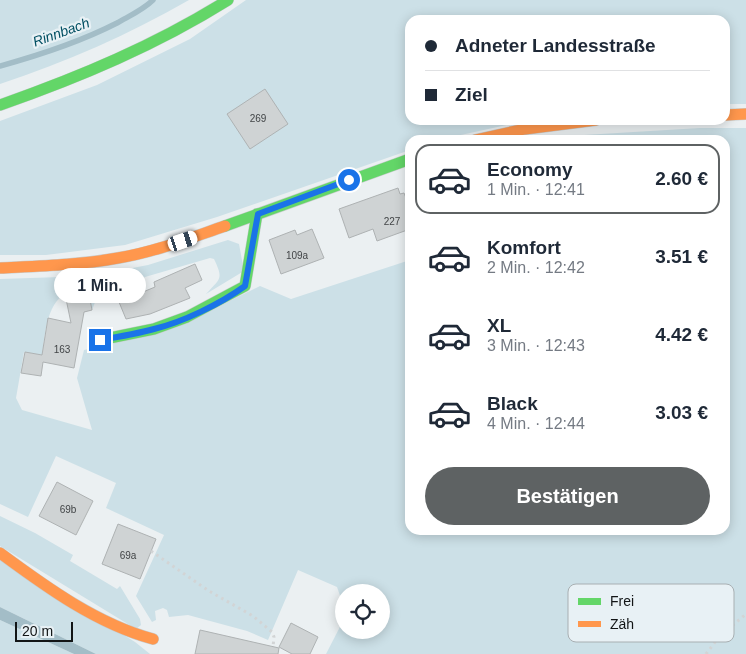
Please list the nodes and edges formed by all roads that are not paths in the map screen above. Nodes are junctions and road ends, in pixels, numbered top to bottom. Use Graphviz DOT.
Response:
graph roads {
  1 [pos="228,0"];
  2 [pos="0,105"];
  3 [pos="730,114"];
  4 [pos="746,114"];
  5 [pos="557,125"];
  6 [pos="498,135"];
  7 [pos="405,161"];
  8 [pos="258,214"];
  9 [pos="0,268"];
  10 [pos="100,340"];
  11 [pos="0,553"];
  12 [pos="153,639"];
  1 -- 2 [label="street"];
  3 -- 4 [label="street"];
  5 -- 6 [label="street"];
  7 -- 8 [label="street"];
  8 -- 9 [label="street"];
  8 -- 10 [label="street"];
  11 -- 12 [label="street"];
}
